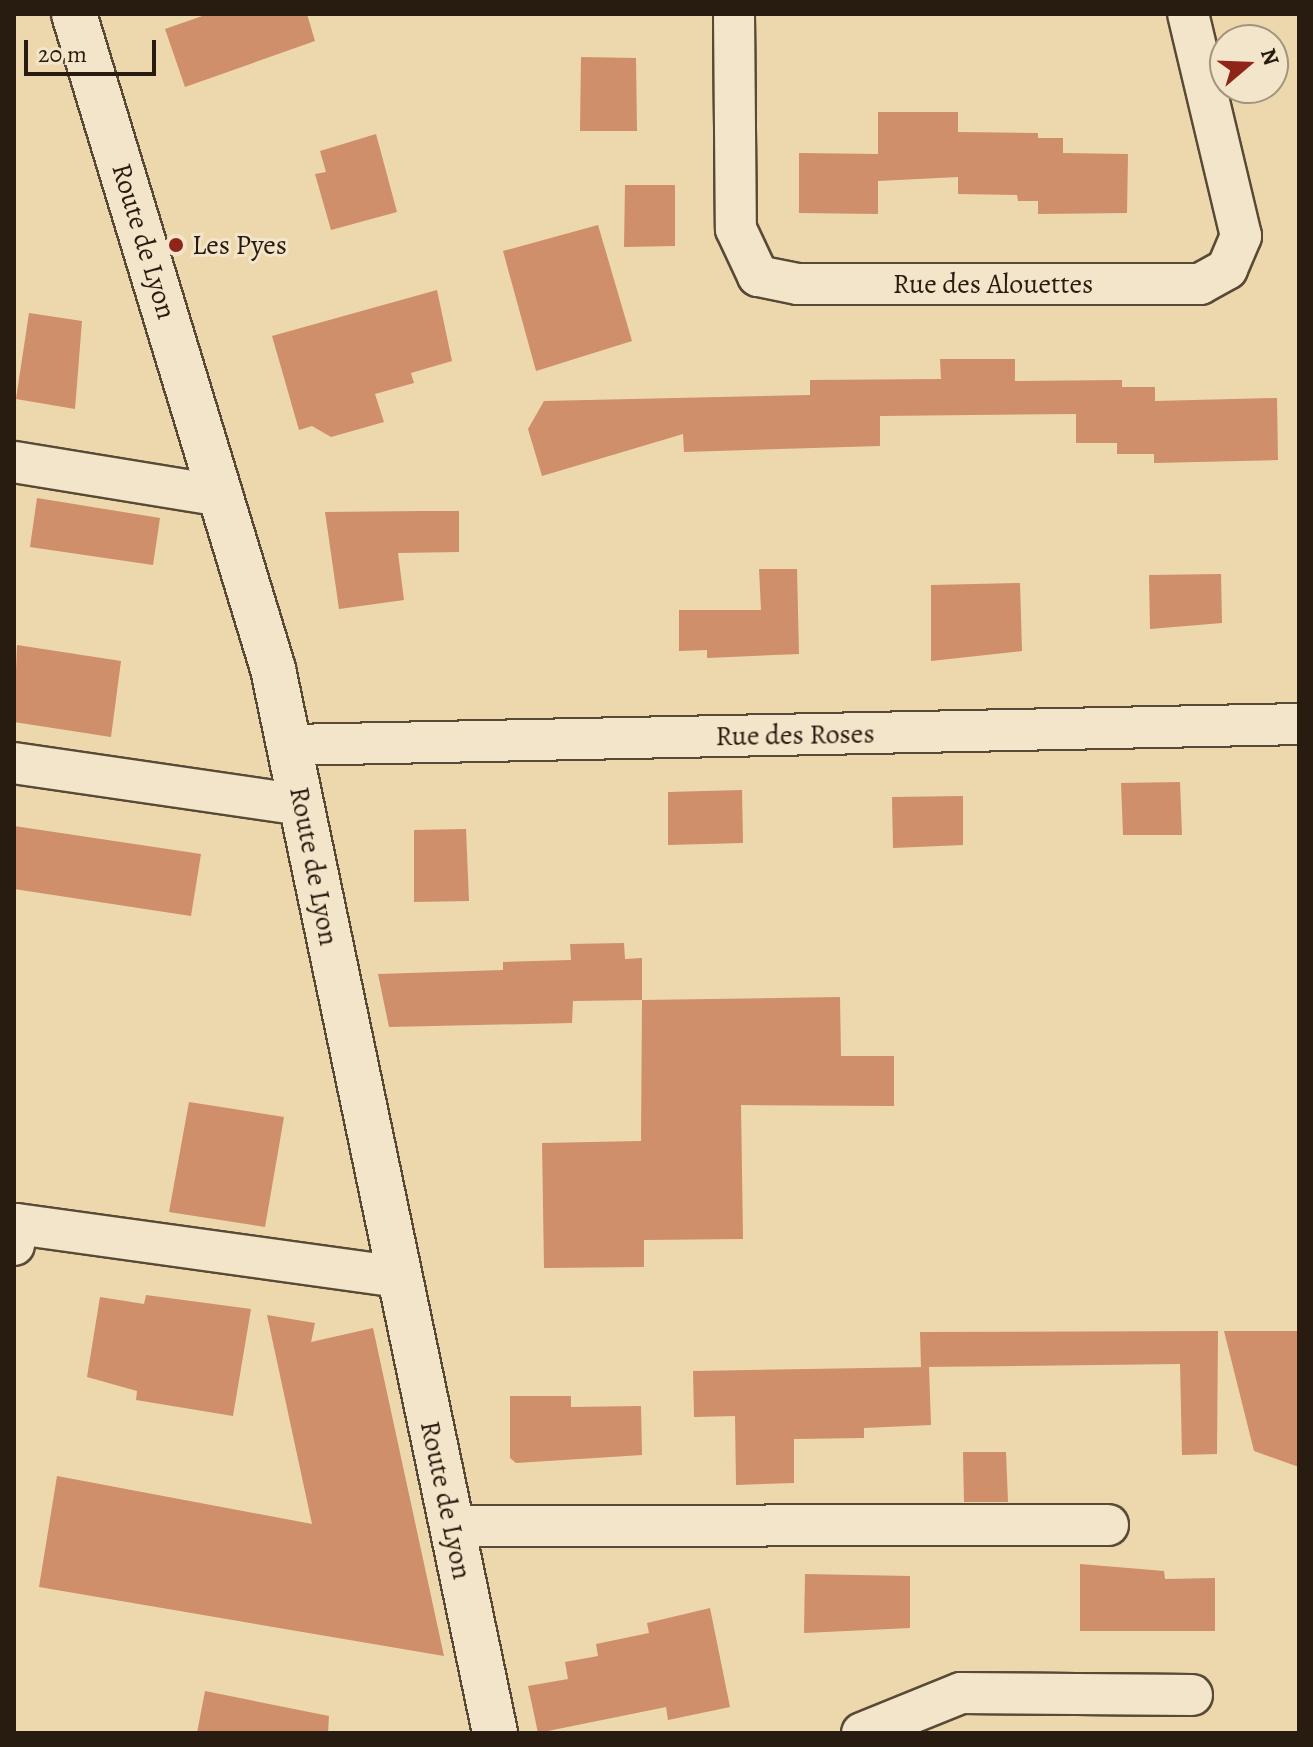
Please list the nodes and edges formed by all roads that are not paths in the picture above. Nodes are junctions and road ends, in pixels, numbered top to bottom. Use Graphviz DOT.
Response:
graph roads {
  1 [pos="74,14"];
  2 [pos="734,14"];
  3 [pos="1188,14"];
  4 [pos="14,462"];
  5 [pos="222,496"];
  6 [pos="1299,724"];
  7 [pos="291,745"];
  8 [pos="14,763"];
  9 [pos="301,805"];
  10 [pos="14,1245"];
  11 [pos="398,1277"];
  12 [pos="1108,1525"];
  13 [pos="452,1526"];
  14 [pos="1192,1695"];
  15 [pos="495,1733"];
  16 [pos="862,1733"];
  1 -- 5 [label="street, Route de Lyon"];
  2 -- 3 [label="street, Rue des Alouettes"];
  4 -- 5 [label="street"];
  5 -- 7 [label="street, Route de Lyon"];
  6 -- 7 [label="street, Rue des Roses"];
  7 -- 9 [label="street, Route de Lyon"];
  8 -- 9 [label="street"];
  9 -- 11 [label="street, Route de Lyon"];
  10 -- 11 [label="street"];
  11 -- 13 [label="street, Route de Lyon"];
  12 -- 13 [label="street"];
  13 -- 15 [label="street, Route de Lyon"];
  14 -- 16 [label="street"];
}
